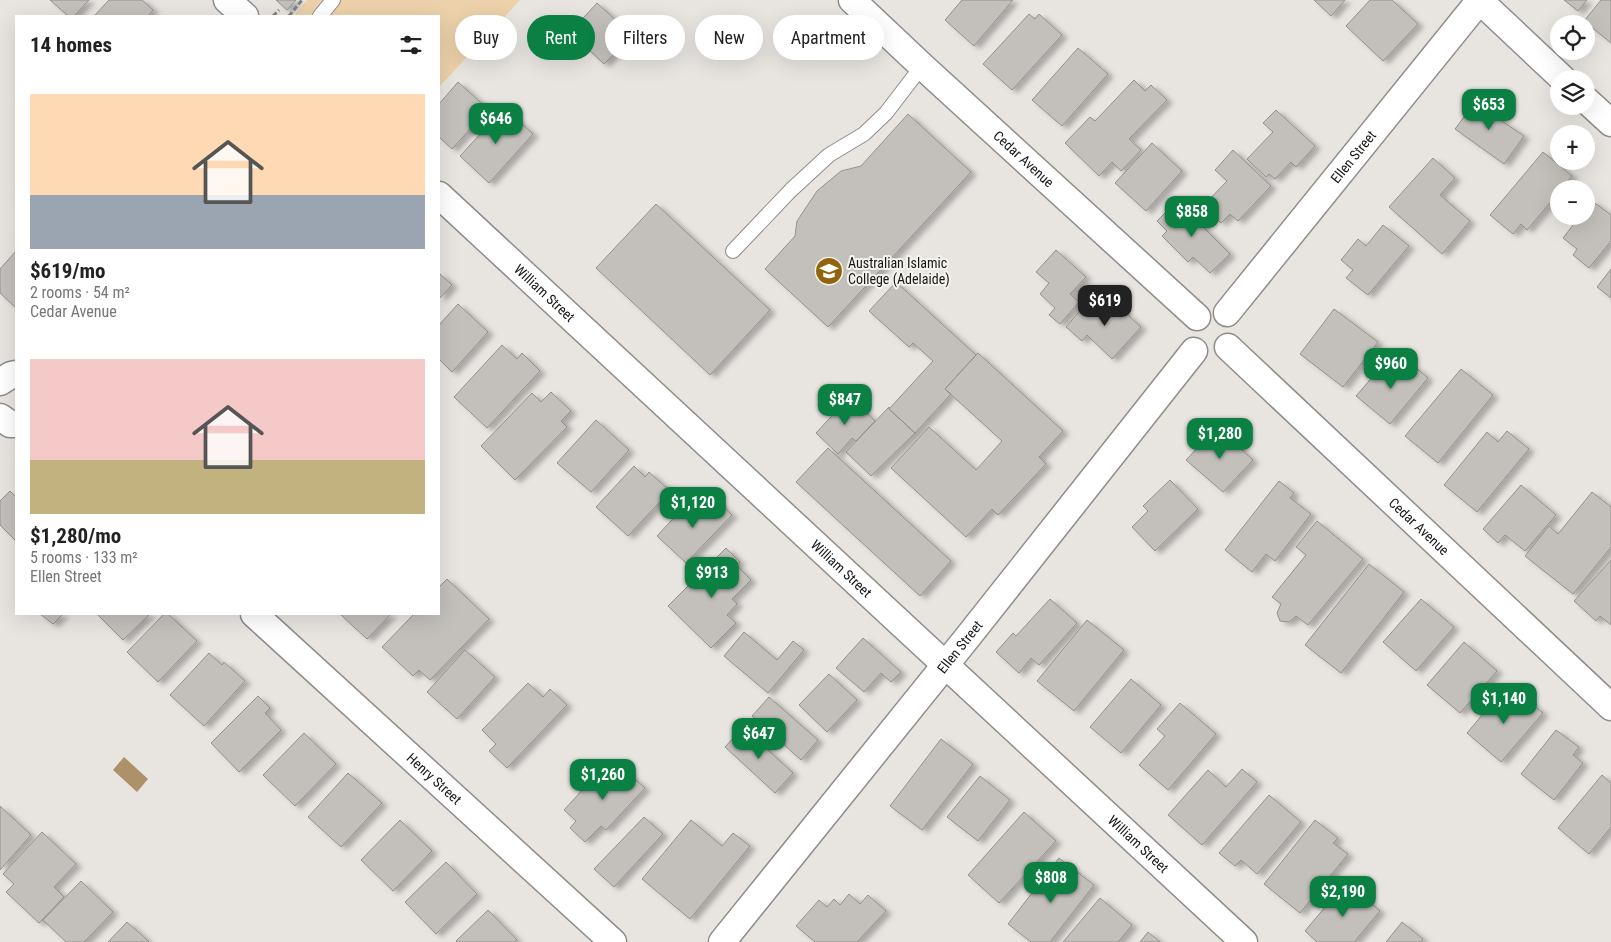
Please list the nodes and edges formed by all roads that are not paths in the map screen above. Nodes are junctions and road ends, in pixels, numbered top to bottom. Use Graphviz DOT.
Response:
graph roads {
  1 [pos="227,0"];
  2 [pos="333,0"];
  3 [pos="852,0"];
  4 [pos="1479,0"];
  5 [pos="244,15"];
  6 [pos="321,15"];
  7 [pos="922,66"];
  8 [pos="1553,70"];
  9 [pos="1595,108"];
  10 [pos="1611,123"];
  11 [pos="440,196"];
  12 [pos="733,252"];
  13 [pos="1227,313"];
  14 [pos="1197,317"];
  15 [pos="1228,347"];
  16 [pos="1194,351"];
  17 [pos="15,374"];
  18 [pos="0,381"];
  19 [pos="255,615"];
  20 [pos="944,665"];
  21 [pos="1611,706"];
  22 [pos="613,942"];
  23 [pos="722,942"];
  24 [pos="1244,942"];
  1 -- 5 [label="street"];
  2 -- 6 [label="lane"];
  3 -- 7 [label="street, Cedar Avenue"];
  4 -- 8 [label="street"];
  4 -- 13 [label="street, Ellen Street"];
  7 -- 12 [label="lane"];
  7 -- 14 [label="street, Cedar Avenue"];
  9 -- 10 [label="street"];
  11 -- 20 [label="street, William Street"];
  13 -- 14 [label="street"];
  13 -- 15 [label="street"];
  14 -- 16 [label="street"];
  15 -- 16 [label="street"];
  15 -- 21 [label="street, Cedar Avenue"];
  16 -- 20 [label="street, Ellen Street"];
  17 -- 18 [label="street"];
  19 -- 22 [label="street, Henry Street"];
  20 -- 23 [label="street, Ellen Street"];
  20 -- 24 [label="street, William Street"];
}
